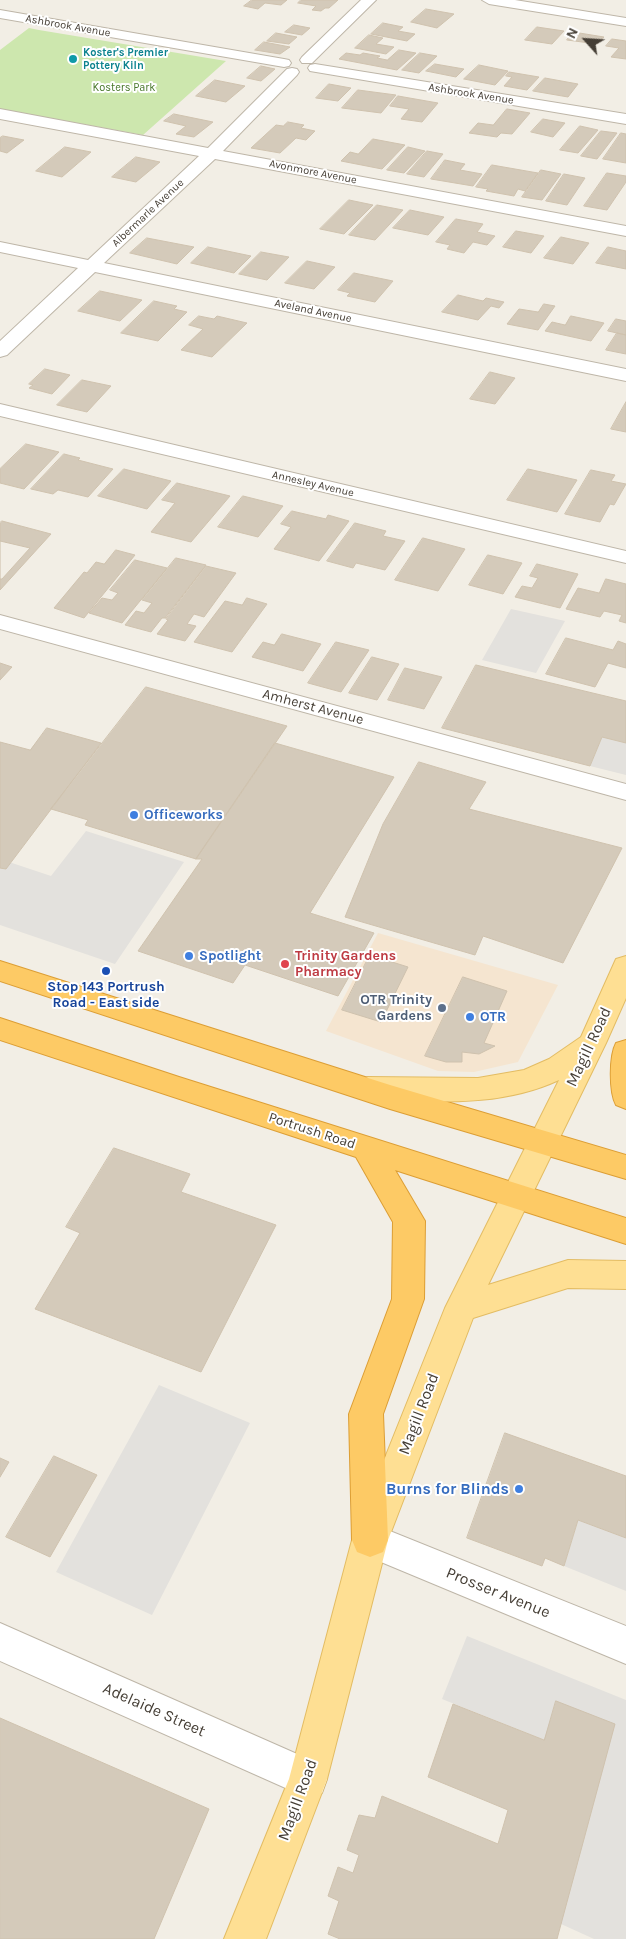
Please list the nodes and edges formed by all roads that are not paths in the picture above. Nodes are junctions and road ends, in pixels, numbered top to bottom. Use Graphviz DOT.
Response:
graph roads {
  1 [pos="369,0"];
  2 [pos="489,0"];
  3 [pos="0,14"];
  4 [pos="626,22"];
  5 [pos="311,64"];
  6 [pos="288,68"];
  7 [pos="0,114"];
  8 [pos="626,119"];
  9 [pos="212,153"];
  10 [pos="626,230"];
  11 [pos="0,247"];
  12 [pos="91,266"];
  13 [pos="0,351"];
  14 [pos="626,375"];
  15 [pos="0,410"];
  16 [pos="626,557"];
  17 [pos="0,622"];
  18 [pos="626,792"];
  19 [pos="626,966"];
  20 [pos="0,971"];
  21 [pos="0,1028"];
  22 [pos="592,1043"];
  23 [pos="626,1051"];
  24 [pos="363,1089"];
  25 [pos="626,1097"];
  26 [pos="541,1144"];
  27 [pos="367,1149"];
  28 [pos="626,1167"];
  29 [pos="515,1196"];
  30 [pos="626,1230"];
  31 [pos="626,1275"];
  32 [pos="460,1308"];
  33 [pos="370,1540"];
  34 [pos="0,1642"];
  35 [pos="626,1645"];
  36 [pos="308,1779"];
  37 [pos="245,1939"];
  1 -- 5 [label="street"];
  2 -- 4 [label="street"];
  3 -- 6 [label="street, Ashbrook Avenue"];
  5 -- 6 [label="street, Ashbrook Avenue"];
  5 -- 8 [label="street, Ashbrook Avenue"];
  6 -- 9 [label="street, Albermarle Avenue"];
  7 -- 9 [label="street, Avonmore Avenue"];
  9 -- 10 [label="street, Avonmore Avenue"];
  9 -- 12 [label="street, Albermarle Avenue"];
  11 -- 12 [label="street, Aveland Avenue"];
  12 -- 13 [label="street, Albermarle Avenue"];
  12 -- 14 [label="street, Aveland Avenue"];
  15 -- 16 [label="street, Annesley Avenue"];
  17 -- 18 [label="street, Amherst Avenue"];
  19 -- 22 [label="main road, Magill Road"];
  20 -- 24 [label="highway"];
  21 -- 27 [label="highway, Portrush Road"];
  22 -- 24 [label="main road"];
  22 -- 26 [label="main road, Magill Road"];
  23 -- 25 [label="highway"];
  24 -- 26 [label="highway"];
  26 -- 28 [label="highway"];
  26 -- 29 [label="main road, Magill Road"];
  27 -- 29 [label="highway, Portrush Road"];
  27 -- 33 [label="highway"];
  29 -- 30 [label="highway, Portrush Road"];
  29 -- 32 [label="main road, Magill Road"];
  31 -- 32 [label="main road"];
  32 -- 33 [label="main road, Magill Road"];
  33 -- 35 [label="street, Prosser Avenue"];
  33 -- 36 [label="main road, Magill Road"];
  34 -- 36 [label="street, Adelaide Street"];
  36 -- 37 [label="main road, Magill Road"];
}
